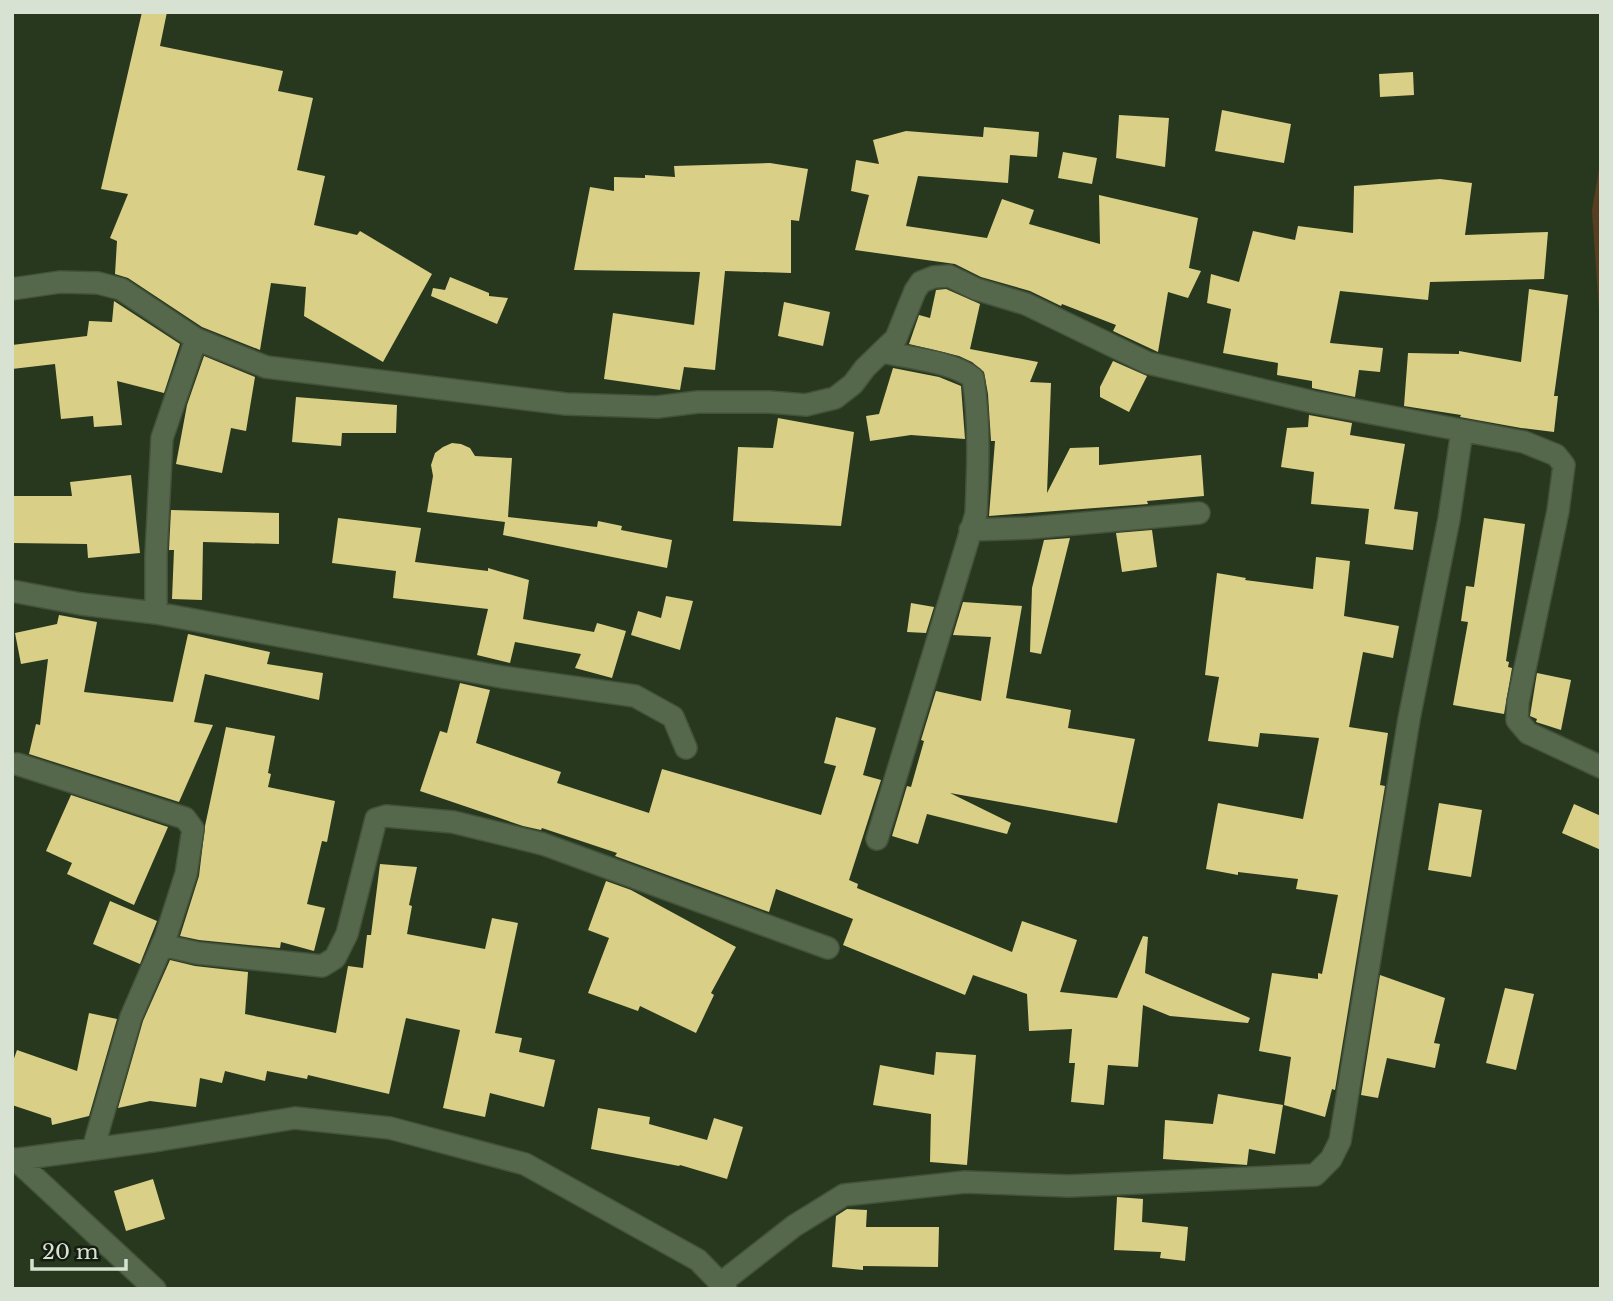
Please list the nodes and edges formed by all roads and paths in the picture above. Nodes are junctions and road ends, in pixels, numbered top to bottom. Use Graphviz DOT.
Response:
graph roads {
  1 [pos="12,289"];
  2 [pos="196,339"];
  3 [pos="884,352"];
  4 [pos="1462,431"];
  5 [pos="1199,513"];
  6 [pos="970,530"];
  7 [pos="12,591"];
  8 [pos="156,613"];
  9 [pos="686,748"];
  10 [pos="17,764"];
  11 [pos="1601,768"];
  12 [pos="877,839"];
  13 [pos="162,945"];
  14 [pos="828,948"];
  15 [pos="93,1149"];
  16 [pos="14,1160"];
  17 [pos="724,1286"];
  18 [pos="155,1289"];
  1 -- 2 [label="street"];
  2 -- 3 [label="street"];
  2 -- 8 [label="street"];
  3 -- 4 [label="street"];
  3 -- 6 [label="street"];
  4 -- 11 [label="street"];
  4 -- 17 [label="street"];
  5 -- 6 [label="street"];
  6 -- 12 [label="street"];
  7 -- 8 [label="street"];
  8 -- 9 [label="street"];
  10 -- 13 [label="street"];
  13 -- 14 [label="street"];
  13 -- 15 [label="street"];
  15 -- 16 [label="street"];
  15 -- 17 [label="street"];
  16 -- 18 [label="street"];
}
